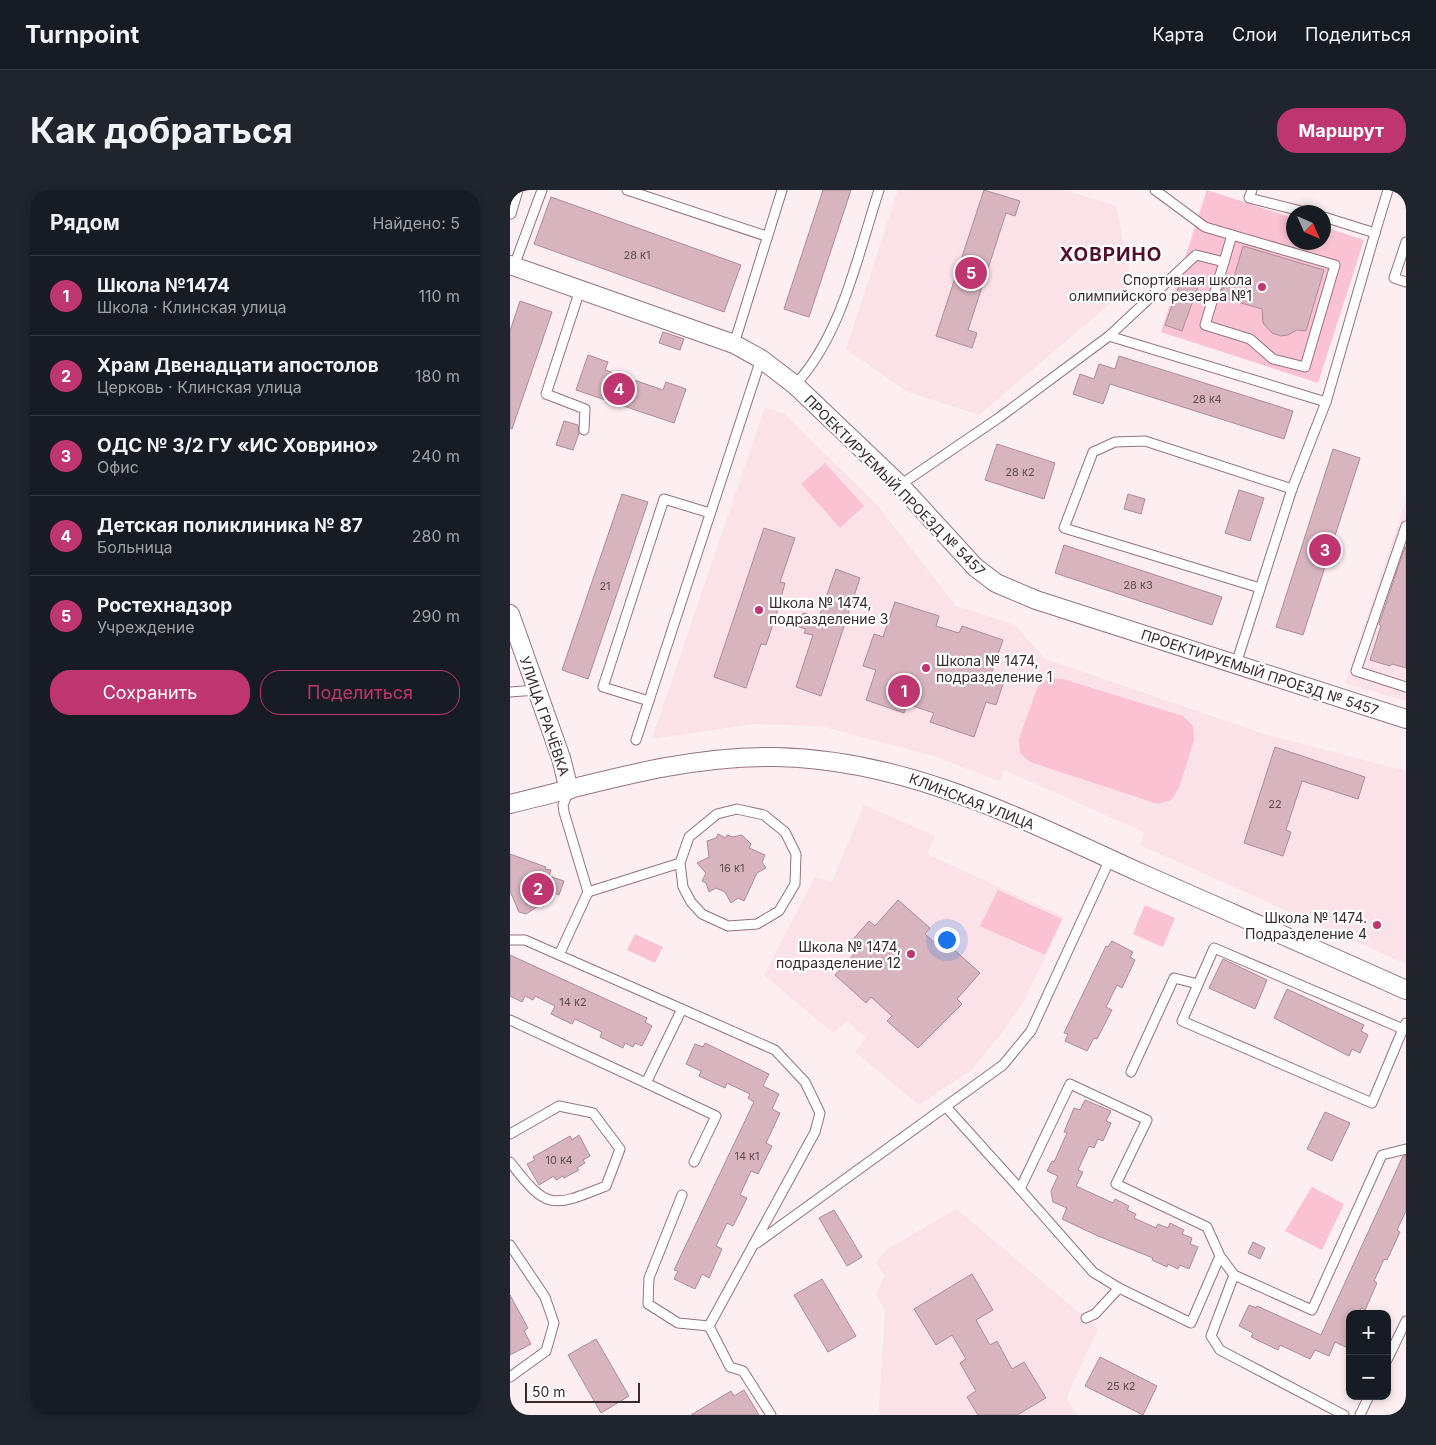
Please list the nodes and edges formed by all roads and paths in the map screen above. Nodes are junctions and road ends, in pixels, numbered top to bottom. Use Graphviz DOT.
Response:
graph roads {
  1 [pos="518,190"];
  2 [pos="542,190"];
  3 [pos="627,190"];
  4 [pos="782,190"];
  5 [pos="879,190"];
  6 [pos="1155,190"];
  7 [pos="1252,190"];
  8 [pos="1388,190"];
  9 [pos="1286,207"];
  10 [pos="511,214"];
  11 [pos="1331,219"];
  12 [pos="1374,233"];
  13 [pos="1232,234"];
  14 [pos="766,236"];
  15 [pos="1406,242"];
  16 [pos="1224,262"];
  17 [pos="512,265"];
  18 [pos="1406,282"];
  19 [pos="580,290"];
  20 [pos="1109,336"];
  21 [pos="734,344"];
  22 [pos="761,359"];
  23 [pos="795,385"];
  24 [pos="1326,402"];
  25 [pos="584,430"];
  26 [pos="900,485"];
  27 [pos="1292,489"];
  28 [pos="710,513"];
  29 [pos="1406,526"];
  30 [pos="1260,588"];
  31 [pos="510,614"];
  32 [pos="1236,664"];
  33 [pos="1406,688"];
  34 [pos="536,690"];
  35 [pos="510,692"];
  36 [pos="649,702"];
  37 [pos="1406,719"];
  38 [pos="636,740"];
  39 [pos="569,790"];
  40 [pos="510,804"];
  41 [pos="1110,858"];
  42 [pos="680,863"];
  43 [pos="588,892"];
  44 [pos="510,940"];
  45 [pos="559,954"];
  46 [pos="1198,984"];
  47 [pos="1406,990"];
  48 [pos="682,1009"];
  49 [pos="510,1020"];
  50 [pos="1405,1026"];
  51 [pos="1131,1072"];
  52 [pos="646,1083"];
  53 [pos="947,1108"];
  54 [pos="510,1134"];
  55 [pos="1406,1149"];
  56 [pos="510,1162"];
  57 [pos="694,1162"];
  58 [pos="1020,1189"];
  59 [pos="682,1195"];
  60 [pos="510,1245"];
  61 [pos="754,1245"];
  62 [pos="1220,1256"];
  63 [pos="1234,1275"];
  64 [pos="1119,1288"];
  65 [pos="1086,1318"];
  66 [pos="1406,1321"];
  67 [pos="709,1326"];
  68 [pos="1389,1355"];
  69 [pos="510,1377"];
  70 [pos="1367,1400"];
  71 [pos="510,1411"];
  72 [pos="512,1415"];
  73 [pos="771,1415"];
  74 [pos="1344,1415"];
  75 [pos="1360,1415"];
  1 -- 10 [label="lane"];
  2 -- 17 [label="lane"];
  3 -- 14 [label="lane"];
  4 -- 14 [label="lane"];
  5 -- 23 [label="lane"];
  6 -- 13 [label="lane"];
  7 -- 9 [label="lane"];
  8 -- 12 [label="lane"];
  11 -- 12 [label="lane"];
  12 -- 24 [label="lane"];
  13 -- 16 [label="lane"];
  13 -- 16 [label="lane"];
  14 -- 21 [label="lane"];
  15 -- 18 [label="lane"];
  16 -- 20 [label="lane"];
  17 -- 19 [label="street, ПРОЕКТИРУЕМЫЙ ПРОЕЗД № 5457"];
  19 -- 21 [label="street, ПРОЕКТИРУЕМЫЙ ПРОЕЗД № 5457"];
  19 -- 25 [label="lane"];
  20 -- 24 [label="lane"];
  20 -- 26 [label="lane"];
  21 -- 22 [label="street, ПРОЕКТИРУЕМЫЙ ПРОЕЗД № 5457"];
  22 -- 23 [label="street, ПРОЕКТИРУЕМЫЙ ПРОЕЗД № 5457"];
  22 -- 28 [label="lane"];
  23 -- 26 [label="street, ПРОЕКТИРУЕМЫЙ ПРОЕЗД № 5457"];
  24 -- 27 [label="lane"];
  26 -- 32 [label="street, ПРОЕКТИРУЕМЫЙ ПРОЕЗД № 5457"];
  27 -- 30 [label="lane"];
  27 -- 30 [label="lane"];
  28 -- 36 [label="lane"];
  28 -- 36 [label="lane"];
  29 -- 33 [label="lane"];
  30 -- 32 [label="lane"];
  31 -- 34 [label="street, УЛИЦА ГРАЧЁВКА"];
  32 -- 37 [label="street, ПРОЕКТИРУЕМЫЙ ПРОЕЗД № 5457"];
  34 -- 35 [label="lane"];
  34 -- 39 [label="street, УЛИЦА ГРАЧЁВКА"];
  36 -- 38 [label="lane"];
  39 -- 40 [label="street, КЛИНСКАЯ УЛИЦА"];
  39 -- 41 [label="street, КЛИНСКАЯ УЛИЦА"];
  39 -- 43 [label="lane"];
  41 -- 47 [label="street, КЛИНСКАЯ УЛИЦА"];
  41 -- 53 [label="lane"];
  42 -- 42 [label="lane"];
  42 -- 43 [label="lane"];
  43 -- 45 [label="lane"];
  44 -- 45 [label="lane"];
  45 -- 48 [label="lane"];
  46 -- 50 [label="lane"];
  46 -- 50 [label="lane"];
  46 -- 51 [label="lane"];
  48 -- 52 [label="lane"];
  48 -- 61 [label="lane"];
  49 -- 52 [label="lane"];
  52 -- 57 [label="lane"];
  53 -- 58 [label="lane"];
  53 -- 61 [label="lane"];
  54 -- 56 [label="lane"];
  55 -- 63 [label="lane"];
  58 -- 62 [label="lane"];
  58 -- 64 [label="lane"];
  59 -- 67 [label="lane"];
  60 -- 69 [label="lane"];
  61 -- 67 [label="lane"];
  62 -- 63 [label="lane"];
  62 -- 64 [label="lane"];
  63 -- 74 [label="lane"];
  64 -- 65 [label="lane"];
  66 -- 68 [label="lane"];
  67 -- 73 [label="lane"];
  70 -- 75 [label="lane"];
  71 -- 72 [label="lane"];
}
